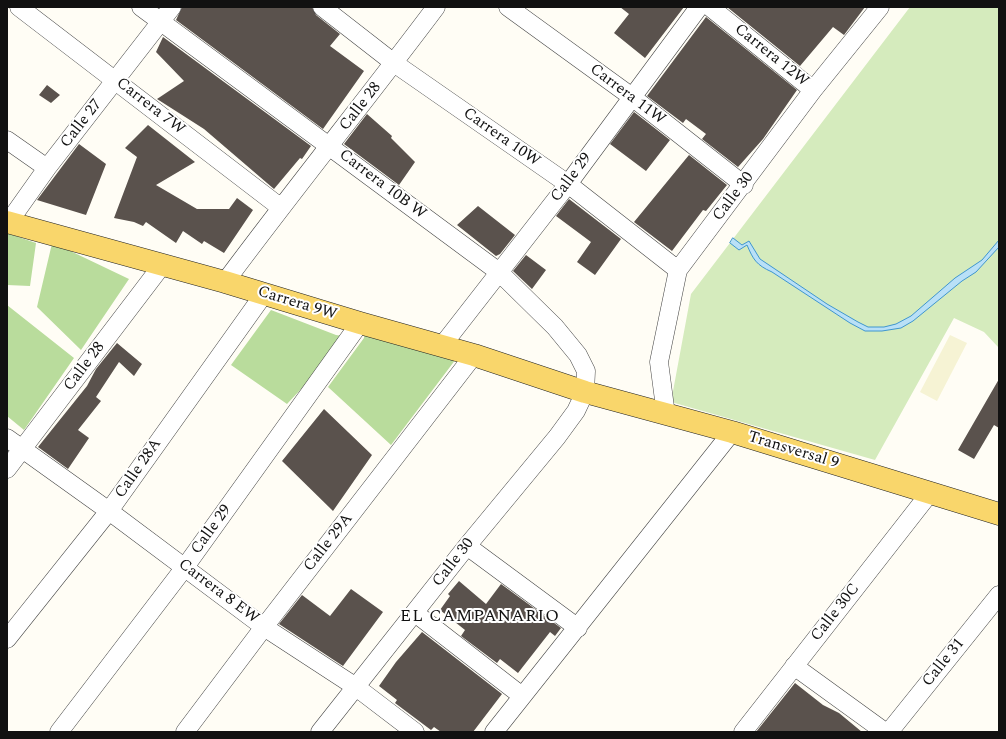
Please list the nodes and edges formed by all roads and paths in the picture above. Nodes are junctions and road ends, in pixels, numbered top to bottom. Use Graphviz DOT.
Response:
graph roads {
  1 [pos="19,7"];
  2 [pos="141,7"];
  3 [pos="172,7"];
  4 [pos="322,7"];
  5 [pos="436,7"];
  6 [pos="508,7"];
  7 [pos="699,7"];
  8 [pos="710,7"];
  9 [pos="880,7"];
  10 [pos="160,22"];
  11 [pos="394,63"];
  12 [pos="116,81"];
  13 [pos="813,90"];
  14 [pos="632,97"];
  15 [pos="7,140"];
  16 [pos="330,147"];
  17 [pos="46,168"];
  18 [pos="568,184"];
  19 [pos="744,185"];
  20 [pos="280,207"];
  21 [pos="8,223"];
  22 [pos="163,264"];
  23 [pos="678,270"];
  24 [pos="499,272"];
  25 [pos="225,282"];
  26 [pos="264,294"];
  27 [pos="360,323"];
  28 [pos="441,347"];
  29 [pos="474,355"];
  30 [pos="585,392"];
  31 [pos="666,415"];
  32 [pos="732,432"];
  33 [pos="7,438"];
  34 [pos="22,449"];
  35 [pos="7,469"];
  36 [pos="929,494"];
  37 [pos="109,511"];
  38 [pos="999,514"];
  39 [pos="467,546"];
  40 [pos="185,567"];
  41 [pos="999,595"];
  42 [pos="416,613"];
  43 [pos="264,627"];
  44 [pos="578,628"];
  45 [pos="7,639"];
  46 [pos="794,666"];
  47 [pos="356,687"];
  48 [pos="522,696"];
  49 [pos="59,732"];
  50 [pos="185,732"];
  51 [pos="320,732"];
  52 [pos="415,732"];
  53 [pos="494,732"];
  54 [pos="743,732"];
  55 [pos="885,732"];
  56 [pos="889,732"];
  1 -- 12 [label="street, Carrera 7W"];
  2 -- 10 [label="street, Carrera 10B W"];
  3 -- 10 [label="street, Calle 27"];
  4 -- 11 [label="street, Carrera 10W"];
  5 -- 11 [label="street, Calle 28"];
  6 -- 14 [label="street, Carrera 11W"];
  7 -- 14 [label="street, Calle 29"];
  8 -- 13 [label="street, Carrera 12W"];
  9 -- 13 [label="street, Calle 30"];
  10 -- 12 [label="street, Calle 27"];
  10 -- 16 [label="street, Carrera 10B W"];
  11 -- 16 [label="street, Calle 28"];
  11 -- 18 [label="street, Carrera 10W"];
  12 -- 17 [label="street, Calle 27"];
  12 -- 20 [label="street, Carrera 7W"];
  13 -- 19 [label="street, Calle 30"];
  14 -- 18 [label="street, Calle 29"];
  14 -- 19 [label="street, Carrera 11W"];
  15 -- 17 [label="street"];
  16 -- 20 [label="street, Calle 28"];
  16 -- 24 [label="street, Carrera 10B W"];
  17 -- 21 [label="street, Calle 27"];
  18 -- 23 [label="street, Carrera 10W"];
  18 -- 24 [label="street, Calle 29"];
  19 -- 23 [label="street, Calle 30"];
  20 -- 25 [label="street, Calle 28"];
  21 -- 22 [label="main road, Carrera 9W"];
  22 -- 25 [label="main road, Carrera 9W"];
  22 -- 34 [label="street, Calle 28"];
  23 -- 31 [label="street, Calle 30"];
  24 -- 28 [label="street, Calle 29"];
  24 -- 30 [label="street, Carrera 10B W"];
  25 -- 26 [label="main road, Carrera 9W"];
  26 -- 27 [label="main road, Carrera 9W"];
  26 -- 37 [label="street, Calle 28A"];
  27 -- 28 [label="main road, Carrera 9W"];
  27 -- 40 [label="street, Calle 29"];
  28 -- 29 [label="main road, Carrera 9W"];
  29 -- 30 [label="main road, Carrera 9W"];
  29 -- 43 [label="street, Calle 29A"];
  30 -- 31 [label="main road, Transversal 9"];
  30 -- 39 [label="street, Calle 30"];
  31 -- 32 [label="main road, Transversal 9"];
  32 -- 36 [label="main road, Transversal 9"];
  32 -- 44 [label="street"];
  33 -- 34 [label="street, Carrera 8 EW"];
  34 -- 35 [label="street, Calle 28"];
  34 -- 37 [label="street, Carrera 8 EW"];
  36 -- 38 [label="main road, Transversal 9"];
  36 -- 46 [label="street, Calle 30C"];
  37 -- 40 [label="street, Carrera 8 EW"];
  37 -- 45 [label="street, Calle 28A"];
  39 -- 42 [label="street, Calle 30"];
  39 -- 44 [label="street"];
  40 -- 43 [label="street, Carrera 8 EW"];
  40 -- 49 [label="street, Calle 29"];
  41 -- 56 [label="street, Calle 31"];
  42 -- 47 [label="street, Calle 30"];
  42 -- 48 [label="street"];
  43 -- 47 [label="street, Carrera 8 EW"];
  43 -- 50 [label="street, Calle 29A"];
  44 -- 48 [label="street"];
  46 -- 54 [label="street, Calle 30C"];
  46 -- 55 [label="street"];
  47 -- 51 [label="street, Calle 30"];
  47 -- 52 [label="street, Carrera 8 EW"];
  48 -- 53 [label="street"];
}
